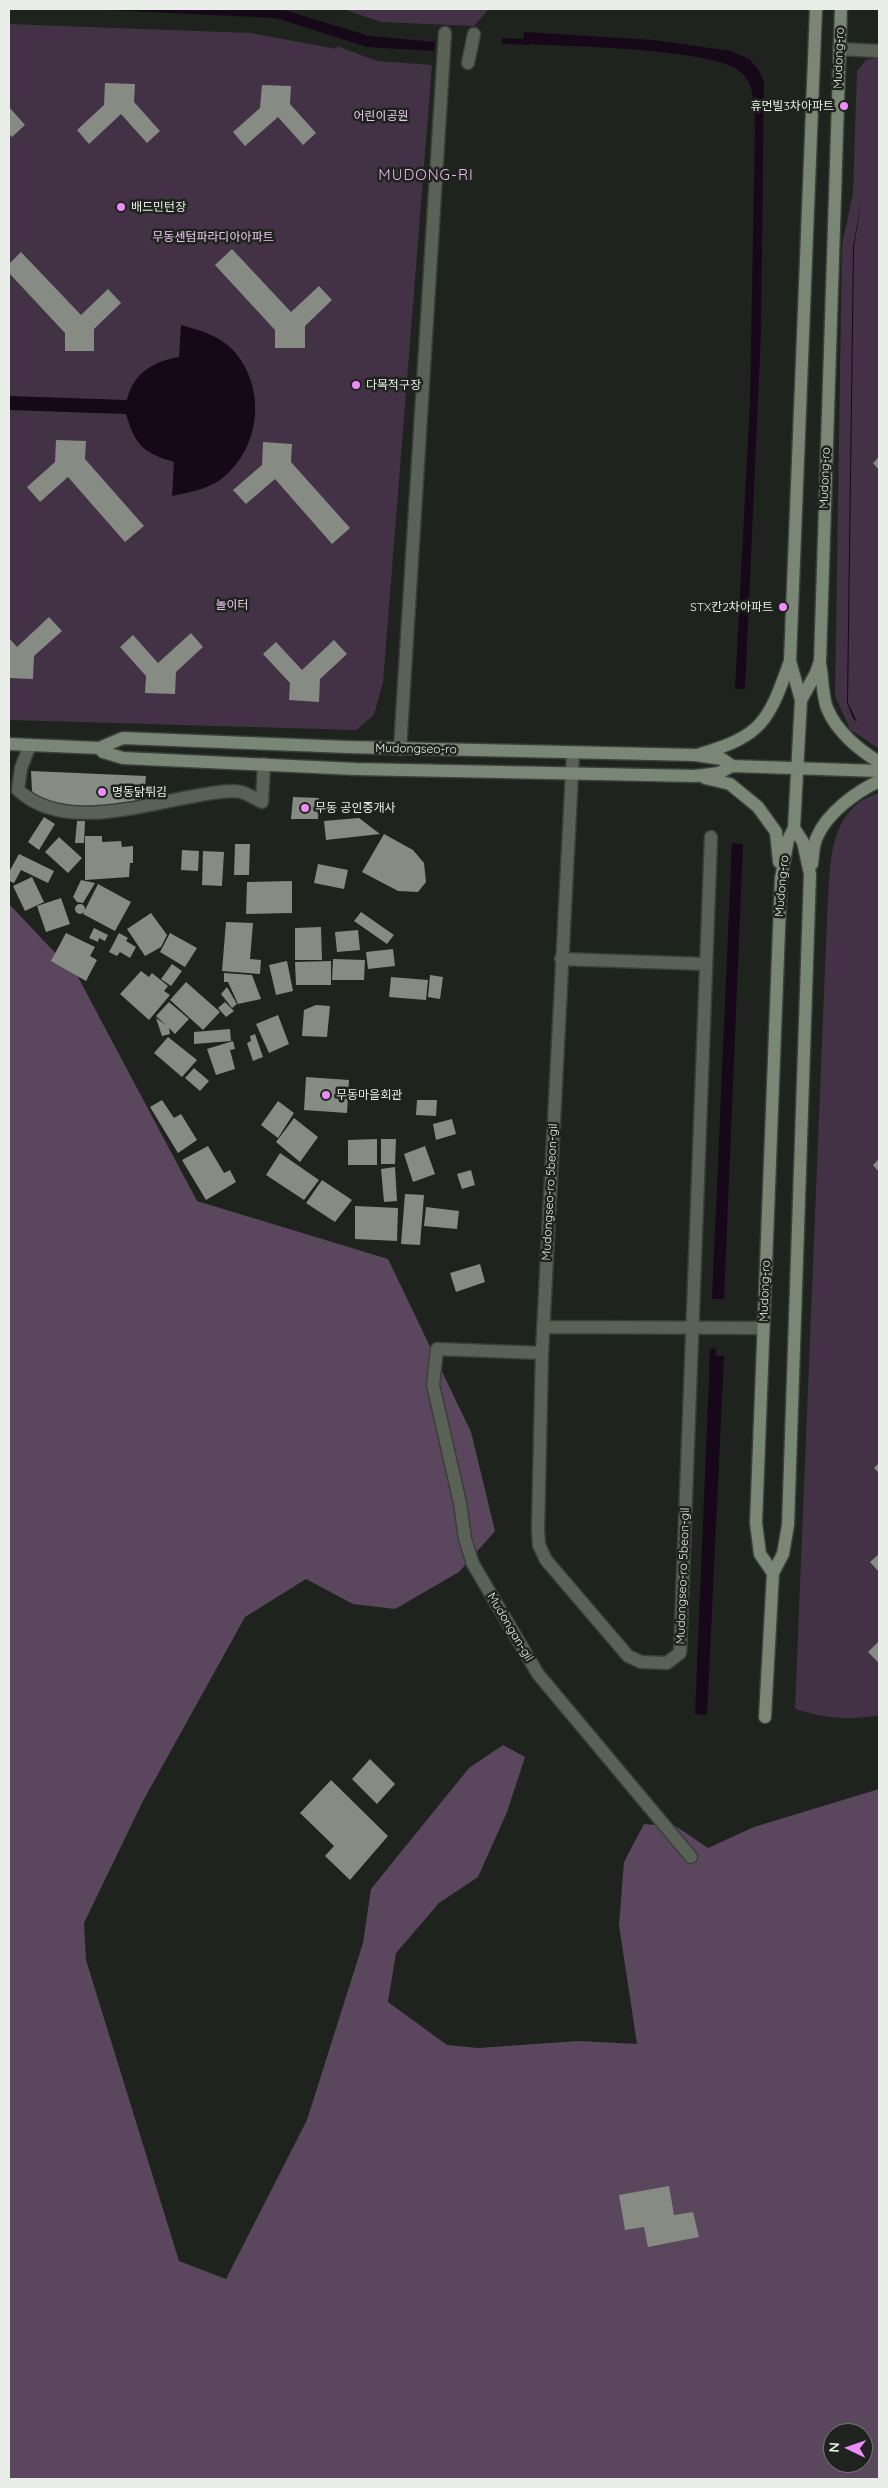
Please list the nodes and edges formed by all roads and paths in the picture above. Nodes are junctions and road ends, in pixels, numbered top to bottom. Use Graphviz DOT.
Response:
graph roads {
  1 [pos="816,9"];
  2 [pos="841,9"];
  3 [pos="445,33"];
  4 [pos="474,34"];
  5 [pos="839,50"];
  6 [pos="879,51"];
  7 [pos="468,63"];
  8 [pos="790,660"];
  9 [pos="820,661"];
  10 [pos="802,700"];
  11 [pos="9,744"];
  12 [pos="30,745"];
  13 [pos="99,748"];
  14 [pos="400,749"];
  15 [pos="573,752"];
  16 [pos="695,755"];
  17 [pos="879,762"];
  18 [pos="264,764"];
  19 [pos="732,766"];
  20 [pos="797,768"];
  21 [pos="879,771"];
  22 [pos="572,773"];
  23 [pos="695,776"];
  24 [pos="879,781"];
  25 [pos="794,828"];
  26 [pos="711,837"];
  27 [pos="810,874"];
  28 [pos="781,878"];
  29 [pos="561,959"];
  30 [pos="706,964"];
  31 [pos="544,1327"];
  32 [pos="693,1328"];
  33 [pos="763,1328"];
  34 [pos="542,1353"];
  35 [pos="773,1573"];
  36 [pos="765,1717"];
  37 [pos="691,1857"];
  1 -- 8 [label="main road, Mudong-ro"];
  2 -- 5 [label="main road, Mudong-ro"];
  3 -- 14 [label="street"];
  4 -- 7 [label="street"];
  5 -- 6 [label="street"];
  5 -- 9 [label="main road, Mudong-ro"];
  8 -- 10 [label="main road, Mudong-ro"];
  8 -- 16 [label="main road"];
  9 -- 10 [label="main road, Mudong-ro"];
  9 -- 17 [label="main road"];
  10 -- 20 [label="main road"];
  11 -- 12 [label="main road, Mudongseo-ro"];
  12 -- 13 [label="main road, Mudongseo-ro"];
  12 -- 18 [label="street"];
  13 -- 14 [label="main road, Mudongseo-ro"];
  13 -- 18 [label="main road, Mudongseo-ro"];
  14 -- 15 [label="main road, Mudongseo-ro"];
  15 -- 16 [label="main road, Mudongseo-ro"];
  15 -- 22 [label="street, Mudongseo-ro 5beon-gil"];
  16 -- 19 [label="main road, Mudongseo-ro"];
  18 -- 22 [label="main road, Mudongseo-ro"];
  19 -- 20 [label="main road"];
  19 -- 23 [label="main road"];
  20 -- 21 [label="main road"];
  20 -- 25 [label="main road"];
  22 -- 23 [label="main road, Mudongseo-ro"];
  22 -- 29 [label="street, Mudongseo-ro 5beon-gil"];
  23 -- 28 [label="main road"];
  24 -- 27 [label="main road"];
  25 -- 27 [label="main road, Mudong-ro"];
  25 -- 28 [label="main road, Mudong-ro"];
  26 -- 30 [label="street, Mudongseo-ro 5beon-gil"];
  27 -- 35 [label="main road, Mudong-ro"];
  28 -- 33 [label="main road, Mudong-ro"];
  29 -- 30 [label="street"];
  29 -- 31 [label="street, Mudongseo-ro 5beon-gil"];
  30 -- 32 [label="street, Mudongseo-ro 5beon-gil"];
  31 -- 32 [label="street"];
  31 -- 34 [label="street, Mudongseo-ro 5beon-gil"];
  32 -- 33 [label="street"];
  32 -- 34 [label="street, Mudongseo-ro 5beon-gil"];
  33 -- 35 [label="main road, Mudong-ro"];
  34 -- 37 [label="street, Mudongan-gil"];
  35 -- 36 [label="main road, Mudong-ro"];
}
